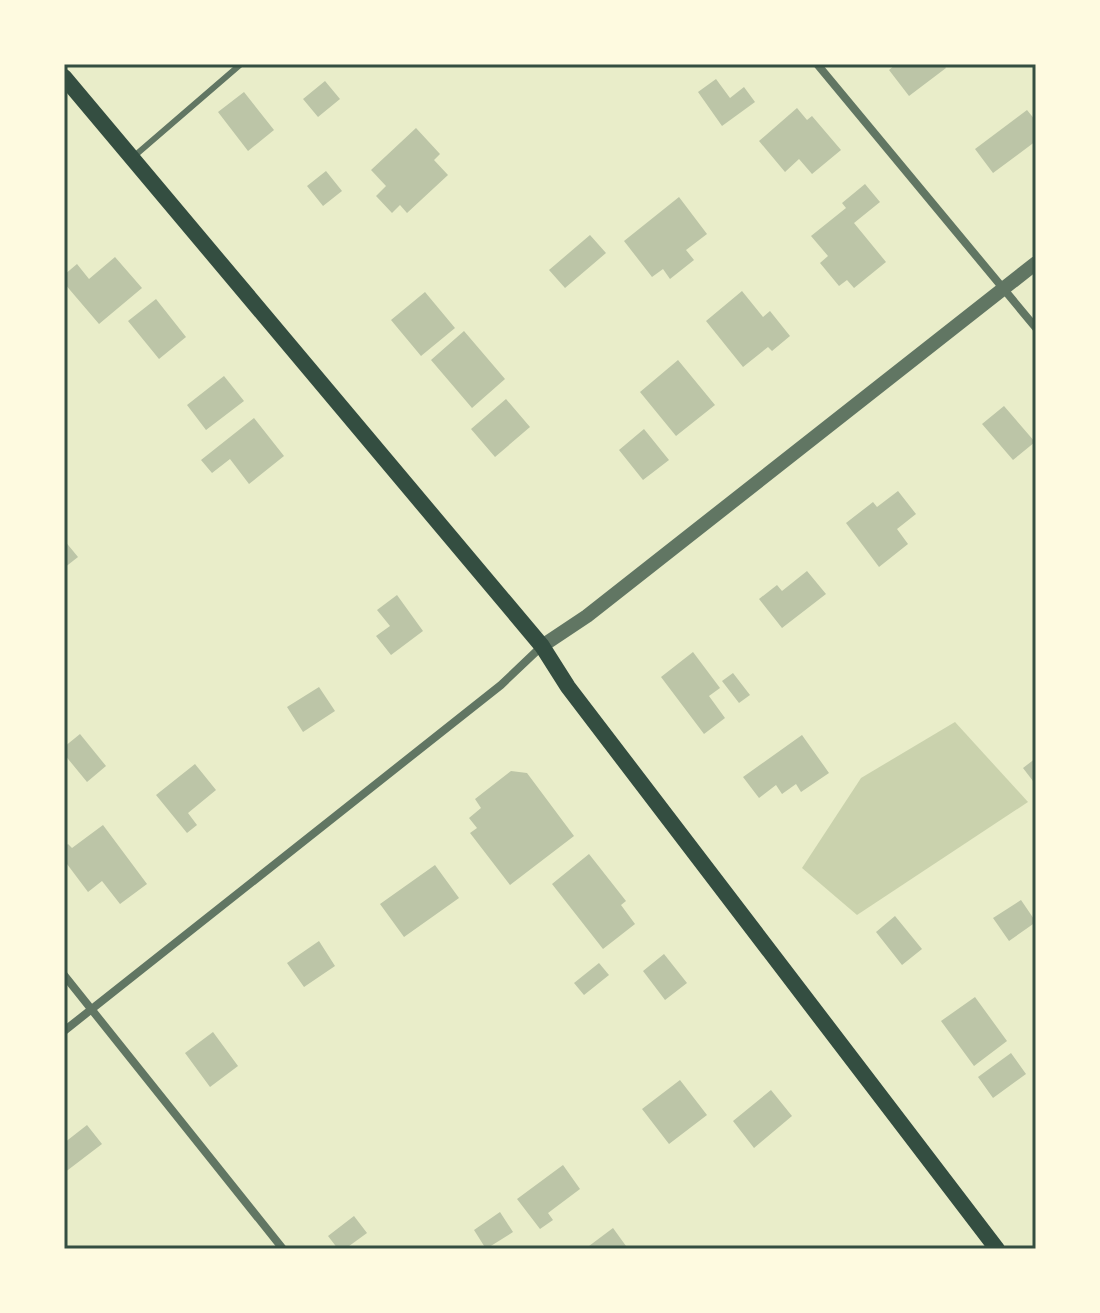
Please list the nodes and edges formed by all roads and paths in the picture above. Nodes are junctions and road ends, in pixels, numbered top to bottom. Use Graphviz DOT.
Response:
graph roads {
  1 [pos="241,64"];
  2 [pos="817,64"];
  3 [pos="64,77"];
  4 [pos="132,158"];
  5 [pos="1036,263"];
  6 [pos="1003,290"];
  7 [pos="1036,328"];
  8 [pos="542,646"];
  9 [pos="64,975"];
  10 [pos="92,1009"];
  11 [pos="64,1031"];
  12 [pos="283,1249"];
  13 [pos="997,1249"];
  1 -- 4 [label="lane"];
  2 -- 6 [label="street"];
  3 -- 4 [label="main road"];
  4 -- 8 [label="main road"];
  5 -- 6 [label="street"];
  6 -- 7 [label="street"];
  6 -- 8 [label="street"];
  8 -- 10 [label="street"];
  8 -- 13 [label="main road"];
  9 -- 10 [label="street"];
  10 -- 11 [label="street"];
  10 -- 12 [label="street"];
}
